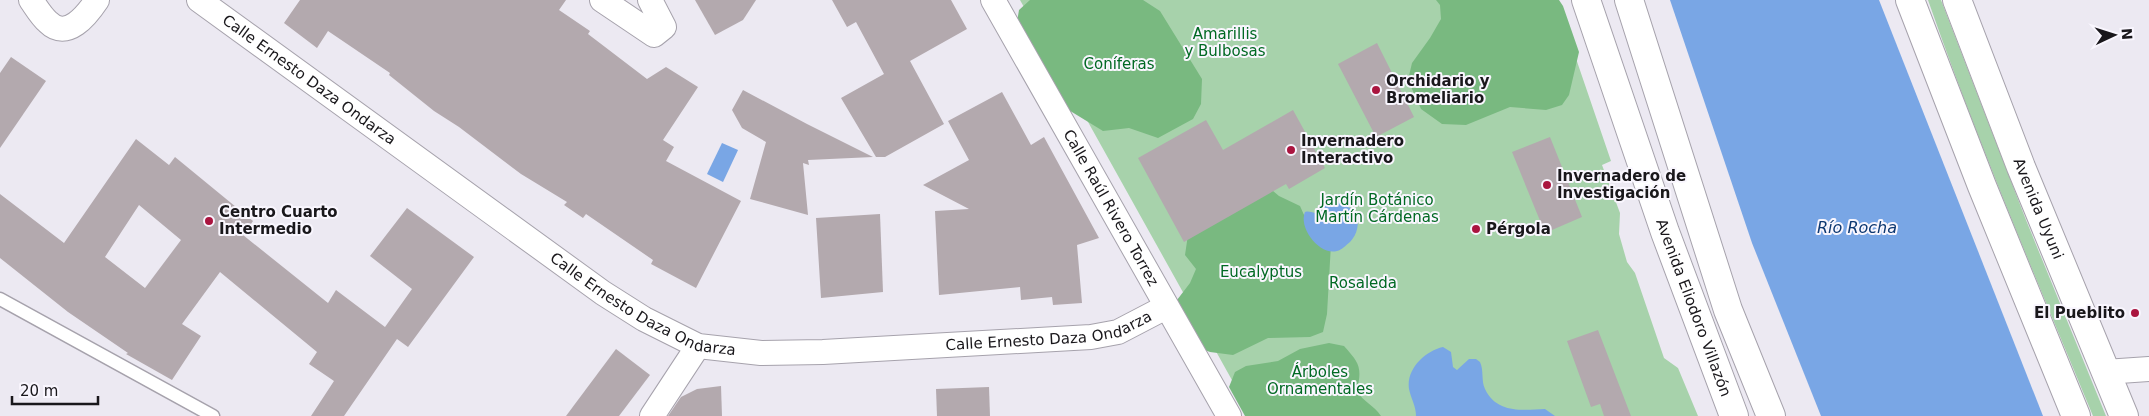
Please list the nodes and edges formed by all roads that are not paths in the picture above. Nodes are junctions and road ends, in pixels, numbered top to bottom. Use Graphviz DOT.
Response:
graph roads {
  1 [pos="31,0"];
  2 [pos="97,0"];
  3 [pos="199,0"];
  4 [pos="602,0"];
  5 [pos="650,0"];
  6 [pos="993,0"];
  7 [pos="1586,0"];
  8 [pos="1629,0"];
  9 [pos="1910,0"];
  10 [pos="1957,0"];
  11 [pos="0,299"];
  12 [pos="1166,307"];
  13 [pos="698,346"];
  14 [pos="2149,368"];
  15 [pos="2105,372"];
  16 [pos="213,416"];
  17 [pos="652,416"];
  18 [pos="1229,416"];
  19 [pos="1734,416"];
  20 [pos="1770,416"];
  21 [pos="2076,416"];
  22 [pos="2124,416"];
  1 -- 2 [label="street"];
  3 -- 13 [label="street, Calle Ernesto Daza Ondarza"];
  4 -- 5 [label="street"];
  6 -- 12 [label="street, Calle Raúl Rivero Torrez"];
  7 -- 19 [label="main road, Avenida Eliodoro Villazón"];
  8 -- 20 [label="main road, Avenida Eliodoro Villazón"];
  9 -- 21 [label="main road"];
  10 -- 15 [label="main road, Avenida Uyuni"];
  11 -- 16 [label="lane"];
  12 -- 13 [label="street, Calle Ernesto Daza Ondarza"];
  12 -- 18 [label="street, Calle Raúl Rivero Torrez"];
  13 -- 17 [label="street"];
  14 -- 15 [label="street"];
  15 -- 22 [label="main road, Avenida Uyuni"];
}
